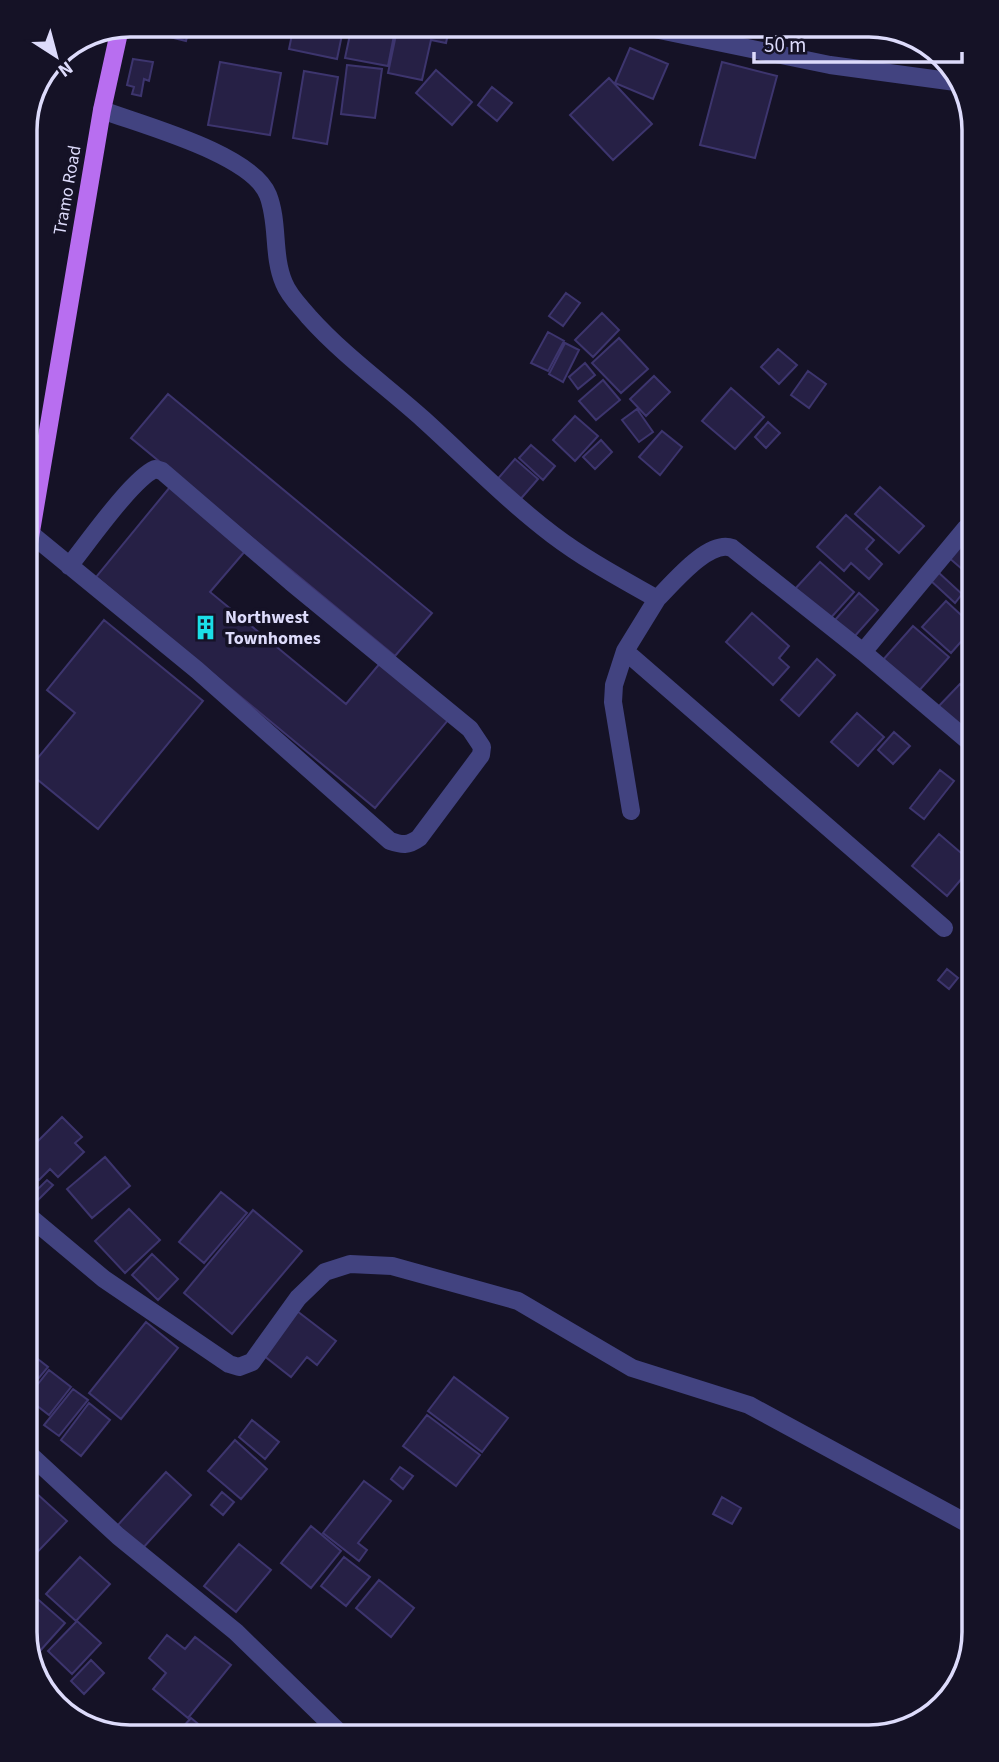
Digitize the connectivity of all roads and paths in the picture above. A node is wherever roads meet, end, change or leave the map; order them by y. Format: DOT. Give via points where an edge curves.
graph roads {
  1 [pos="694,37"];
  2 [pos="118,38"];
  3 [pos="949,81"];
  4 [pos="102,110"];
  5 [pos="37,498"];
  6 [pos="962,533"];
  7 [pos="37,539"];
  8 [pos="69,566"];
  9 [pos="657,598"];
  10 [pos="625,651"];
  11 [pos="863,652"];
  12 [pos="962,735"];
  13 [pos="631,811"];
  14 [pos="944,928"];
  15 [pos="37,1224"];
  16 [pos="37,1462"];
  17 [pos="962,1520"];
  18 [pos="332,1725"];
  1 -- 3 [label="street" via="830,65"];
  2 -- 4 [label="main road, Tramo Road"];
  4 -- 5 [label="main road, Tramo Road"];
  4 -- 9 [label="street" via="211,150 257,178 268,194 284,283 321,329 555,536"];
  6 -- 11 [label="street"];
  7 -- 8 [label="street"];
  8 -- 8 [label="street" via="133,485 147,472 162,471 470,729 482,747 481,755 419,838 411,844 390,841 197,670"];
  9 -- 10 [label="street"];
  9 -- 11 [label="street" via="690,566 726,546 745,556"];
  10 -- 13 [label="street" via="613,702"];
  10 -- 14 [label="street"];
  11 -- 12 [label="street"];
  15 -- 17 [label="street" via="104,1279 229,1364 239,1367 252,1362 298,1298 324,1272 349,1264 392,1266 518,1301 632,1368 749,1405"];
  16 -- 18 [label="street" via="118,1536 236,1632"];
}
